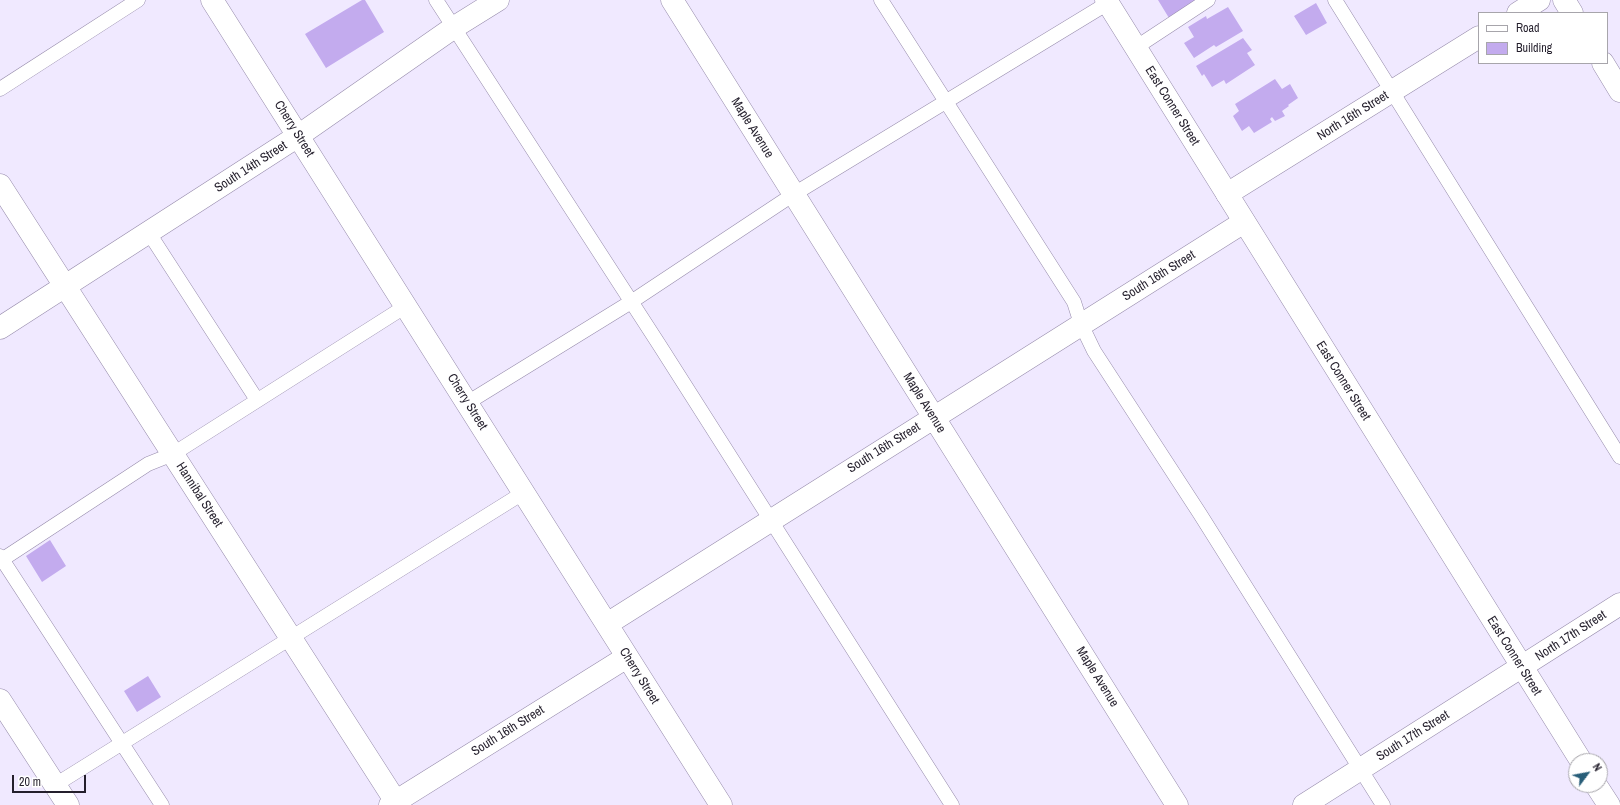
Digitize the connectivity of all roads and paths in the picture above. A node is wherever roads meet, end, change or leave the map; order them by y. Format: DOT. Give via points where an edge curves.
graph roads {
  1 [pos="138,0"];
  2 [pos="212,0"];
  3 [pos="436,0"];
  4 [pos="498,0"];
  5 [pos="672,0"];
  6 [pos="881,0"];
  7 [pos="1208,0"];
  8 [pos="1335,0"];
  9 [pos="1539,0"];
  10 [pos="1564,0"];
  11 [pos="1107,2"];
  12 [pos="1520,12"];
  13 [pos="1571,12"];
  14 [pos="453,28"];
  15 [pos="1478,38"];
  16 [pos="1135,48"];
  17 [pos="1604,64"];
  18 [pos="0,89"];
  19 [pos="1620,91"];
  20 [pos="1392,92"];
  21 [pos="945,102"];
  22 [pos="298,136"];
  23 [pos="0,185"];
  24 [pos="794,194"];
  25 [pos="1227,194"];
  26 [pos="1244,222"];
  27 [pos="149,233"];
  28 [pos="66,287"];
  29 [pos="631,302"];
  30 [pos="406,306"];
  31 [pos="1081,324"];
  32 [pos="0,328"];
  33 [pos="257,400"];
  34 [pos="467,403"];
  35 [pos="934,417"];
  36 [pos="173,454"];
  37 [pos="1620,457"];
  38 [pos="524,493"];
  39 [pos="771,520"];
  40 [pos="1,559"];
  41 [pos="1620,604"];
  42 [pos="607,624"];
  43 [pos="291,638"];
  44 [pos="627,657"];
  45 [pos="1522,667"];
  46 [pos="0,700"];
  47 [pos="121,744"];
  48 [pos="1576,753"];
  49 [pos="1361,769"];
  50 [pos="55,785"];
  51 [pos="1601,793"];
  52 [pos="395,804"];
  53 [pos="68,805"];
  54 [pos="162,805"];
  55 [pos="721,805"];
  56 [pos="952,805"];
  57 [pos="1177,805"];
  58 [pos="1304,805"];
  59 [pos="1383,805"];
  60 [pos="1609,805"];
  1 -- 18 [label="lane"];
  2 -- 22 [label="street, Cherry Street"];
  3 -- 14 [label="lane"];
  4 -- 14 [label="street, South 14th Street"];
  5 -- 24 [label="street, Maple Avenue"];
  6 -- 21 [label="lane"];
  7 -- 16 [label="lane"];
  8 -- 20 [label="lane"];
  9 -- 12 [label="street"];
  10 -- 13 [label="street"];
  11 -- 16 [label="street, East Conner Street"];
  11 -- 21 [label="lane"];
  14 -- 22 [label="street, South 14th Street"];
  14 -- 29 [label="lane"];
  15 -- 20 [label="street, North 16th Street"];
  16 -- 25 [label="street, East Conner Street"];
  17 -- 19 [label="street"];
  20 -- 25 [label="street, North 16th Street"];
  20 -- 37 [label="lane"];
  21 -- 24 [label="lane"];
  21 -- 31 [label="lane" via="1074,302"];
  22 -- 27 [label="street, South 14th Street"];
  22 -- 30 [label="street, Cherry Street"];
  23 -- 28 [label="street, Hannibal Street"];
  24 -- 29 [label="lane"];
  24 -- 35 [label="street, Maple Avenue"];
  25 -- 26 [label="street, East Conner Street"];
  26 -- 31 [label="street, South 16th Street"];
  26 -- 45 [label="street, East Conner Street"];
  27 -- 28 [label="street, South 14th Street"];
  27 -- 33 [label="lane"];
  28 -- 32 [label="street, South 14th Street"];
  28 -- 36 [label="street, Hannibal Street"];
  29 -- 34 [label="lane"];
  29 -- 39 [label="lane"];
  30 -- 33 [label="lane"];
  30 -- 34 [label="street, Cherry Street"];
  31 -- 35 [label="street, South 16th Street"];
  31 -- 49 [label="lane" via="1094,351"];
  33 -- 36 [label="lane"];
  34 -- 38 [label="street, Cherry Street"];
  35 -- 39 [label="street, South 16th Street"];
  35 -- 57 [label="street, Maple Avenue"];
  36 -- 40 [label="lane" via="148,464"];
  36 -- 43 [label="street, Hannibal Street"];
  38 -- 42 [label="street, Cherry Street"];
  38 -- 43 [label="lane"];
  39 -- 42 [label="street, South 16th Street"];
  39 -- 56 [label="lane"];
  40 -- 47 [label="lane"];
  41 -- 45 [label="street, North 17th Street"];
  42 -- 44 [label="street, Cherry Street"];
  43 -- 47 [label="lane"];
  43 -- 52 [label="street, Hannibal Street"];
  44 -- 52 [label="street, South 16th Street"];
  44 -- 55 [label="street, Cherry Street"];
  45 -- 48 [label="street, East Conner Street"];
  45 -- 49 [label="street, South 17th Street"];
  46 -- 50 [label="street"];
  47 -- 50 [label="lane"];
  47 -- 54 [label="lane"];
  49 -- 58 [label="street, South 17th Street"];
  49 -- 59 [label="lane"];
  50 -- 53 [label="street"];
  51 -- 60 [label="street"];
}
